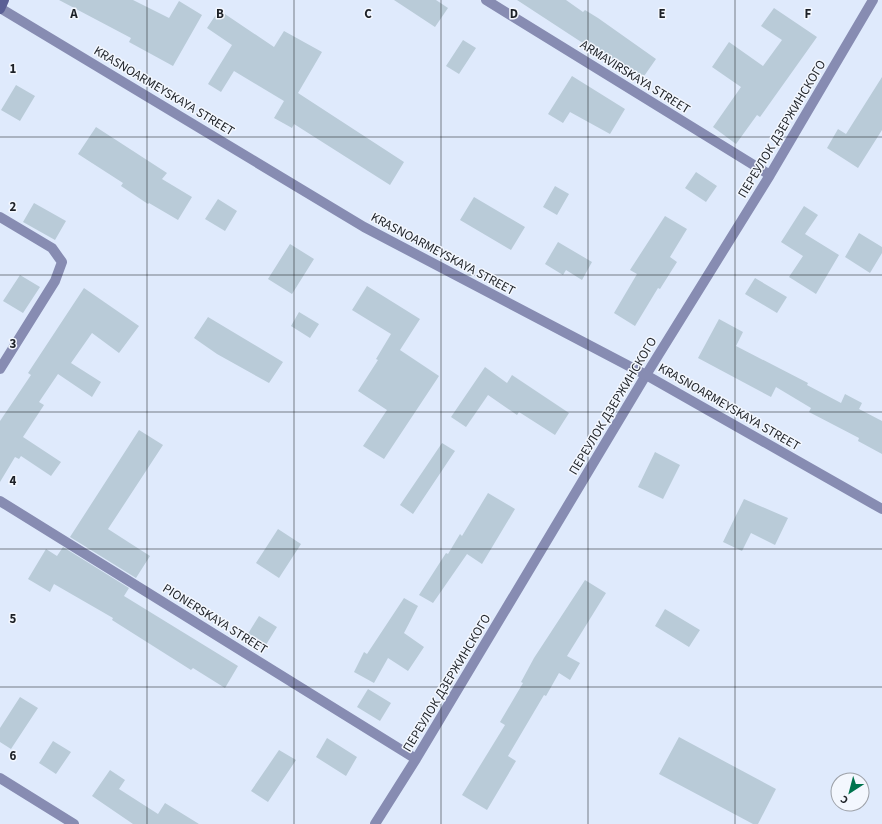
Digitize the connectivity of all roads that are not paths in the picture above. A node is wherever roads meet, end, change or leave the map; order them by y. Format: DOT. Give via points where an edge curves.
graph roads {
  1 [pos="4,0"];
  2 [pos="486,0"];
  3 [pos="873,0"];
  4 [pos="0,9"];
  5 [pos="770,175"];
  6 [pos="0,217"];
  7 [pos="0,369"];
  8 [pos="646,375"];
  9 [pos="0,500"];
  10 [pos="882,509"];
  11 [pos="416,759"];
  12 [pos="0,778"];
  13 [pos="74,824"];
  14 [pos="375,824"];
  1 -- 4 [label="main road"];
  2 -- 5 [label="street, ARMAVIRSKAYA STREET"];
  3 -- 5 [label="street, ПЕРЕУЛОК ДЗЕРЖИНСКОГО"];
  4 -- 8 [label="street, KRASNOARMEYSKAYA STREET" via="364,227"];
  5 -- 8 [label="street, ПЕРЕУЛОК ДЗЕРЖИНСКОГО"];
  6 -- 7 [label="street" via="52,248 62,262 55,281"];
  8 -- 10 [label="street, KRASNOARMEYSKAYA STREET"];
  8 -- 11 [label="street, ПЕРЕУЛОК ДЗЕРЖИНСКОГО"];
  9 -- 11 [label="street, PIONERSKAYA STREET"];
  11 -- 14 [label="street, ПЕРЕУЛОК ДЗЕРЖИНСКОГО"];
  12 -- 13 [label="street"];
}
